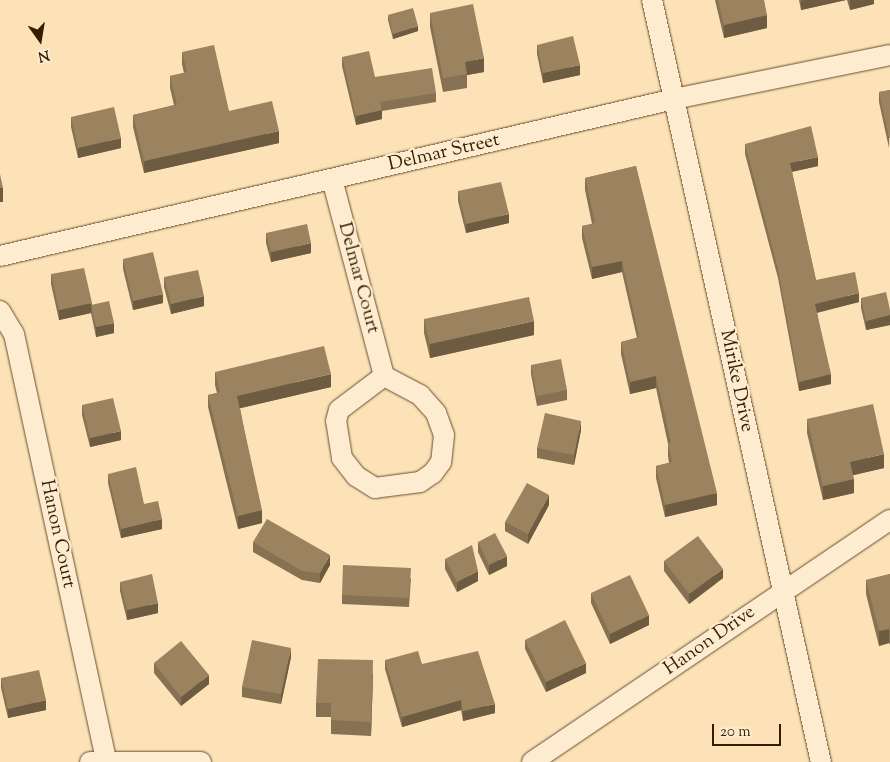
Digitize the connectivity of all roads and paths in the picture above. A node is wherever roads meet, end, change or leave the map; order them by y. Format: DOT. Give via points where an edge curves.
graph roads {
  1 [pos="652,0"];
  2 [pos="890,55"];
  3 [pos="674,99"];
  4 [pos="332,180"];
  5 [pos="0,256"];
  6 [pos="0,311"];
  7 [pos="384,376"];
  8 [pos="890,520"];
  9 [pos="782,590"];
  10 [pos="98,761"];
  11 [pos="202,762"];
  12 [pos="532,762"];
  13 [pos="821,762"];
  1 -- 3 [label="street, Mirike Drive"];
  2 -- 3 [label="street, Delmar Street"];
  3 -- 4 [label="street, Delmar Street"];
  3 -- 9 [label="street, Mirike Drive"];
  4 -- 5 [label="street, Delmar Street"];
  4 -- 7 [label="street, Delmar Court"];
  6 -- 10 [label="street, Hanon Court" via="14,334"];
  7 -- 7 [label="street" via="420,395 436,413 444,434 441,462 433,473 420,482 375,488 356,476 342,458 336,421 339,410"];
  8 -- 9 [label="street, Hanon Drive"];
  9 -- 12 [label="street, Hanon Drive"];
  9 -- 13 [label="street, Mirike Drive"];
  10 -- 11 [label="street"];
}
